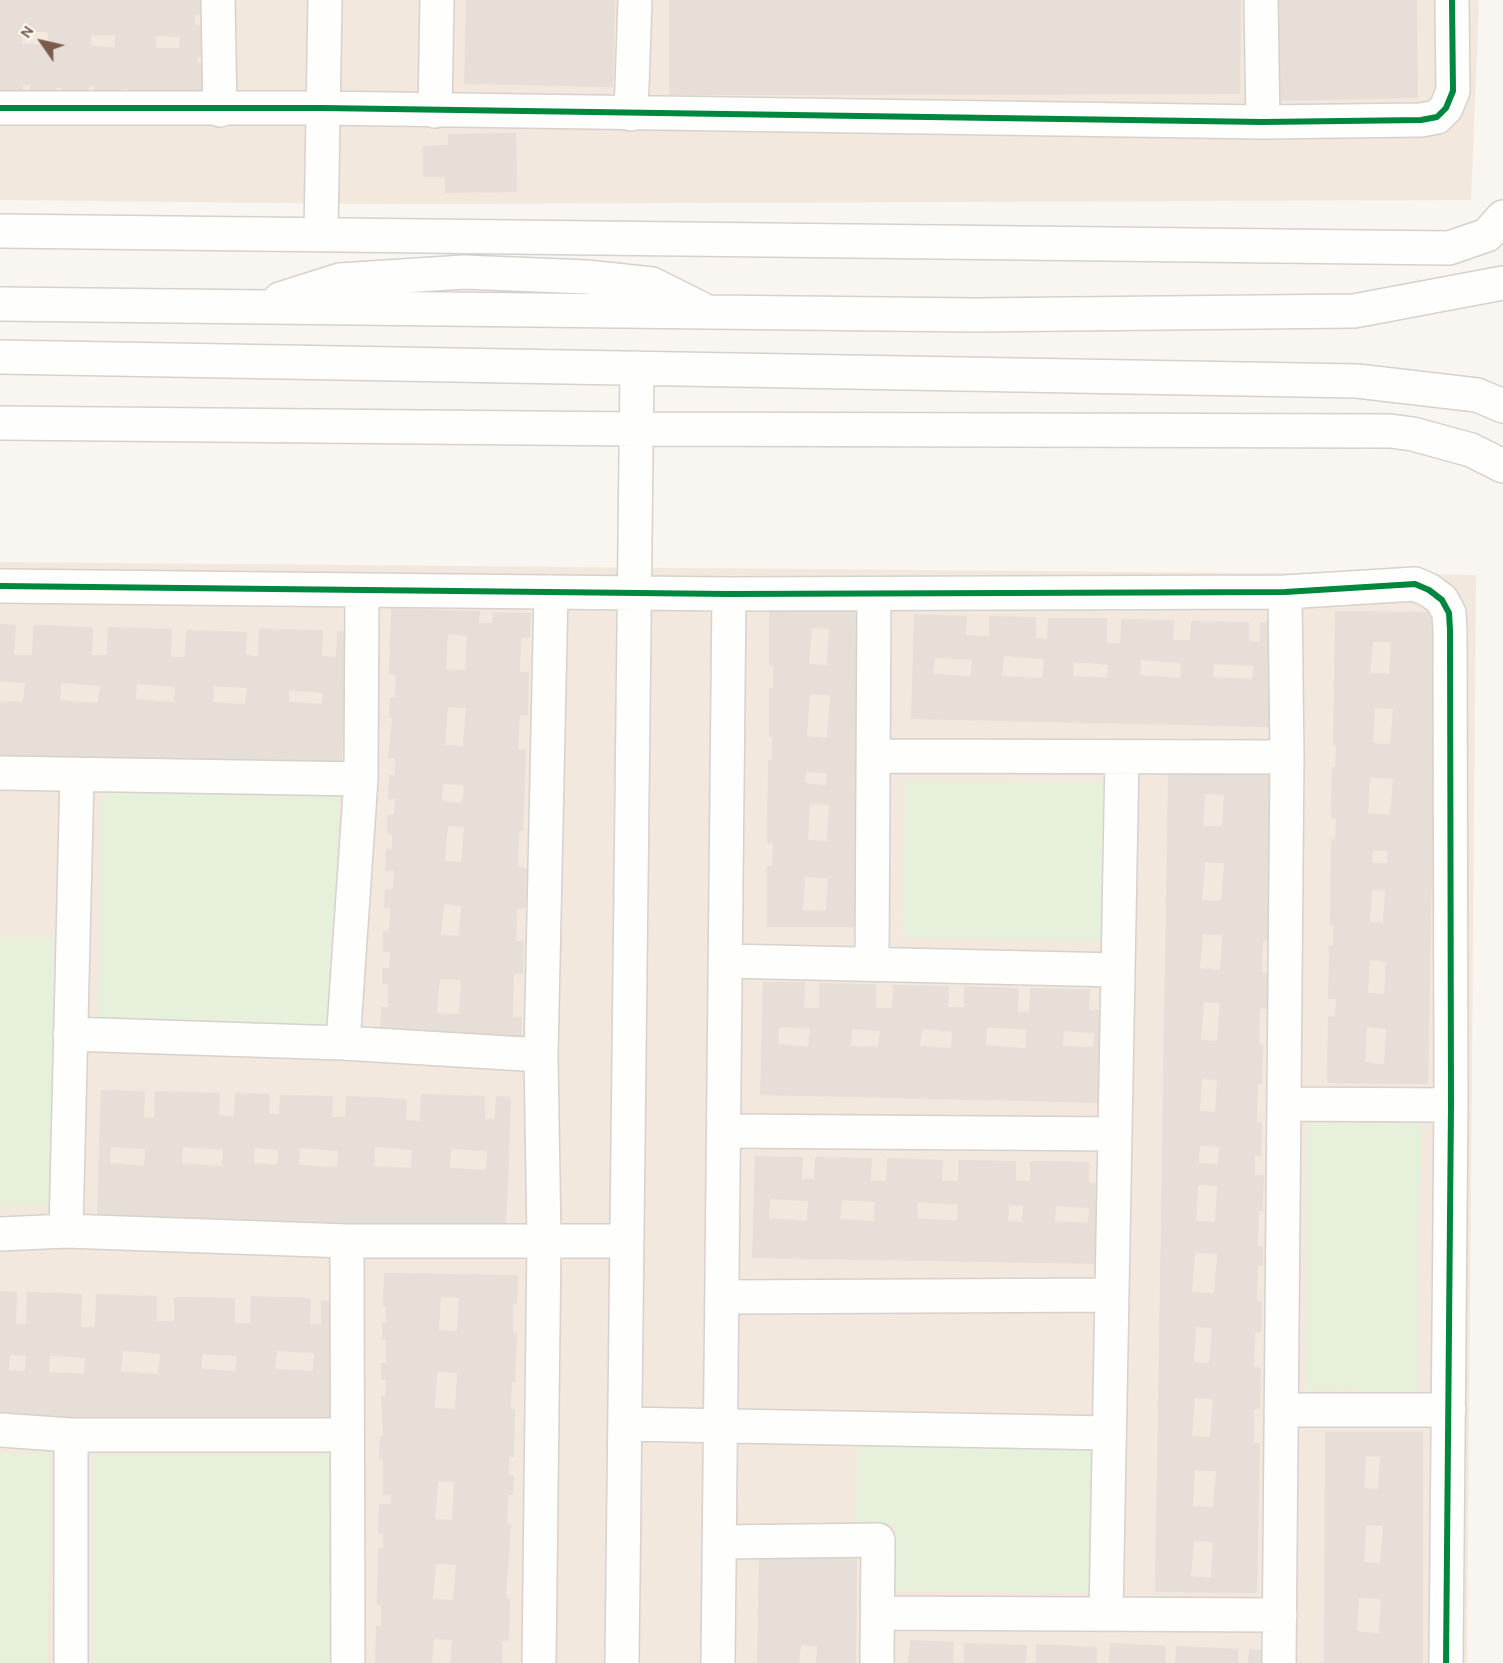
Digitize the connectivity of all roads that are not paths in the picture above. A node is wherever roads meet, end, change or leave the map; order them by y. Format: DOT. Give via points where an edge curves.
graph roads {
  1 [pos="218,0"];
  2 [pos="325,0"];
  3 [pos="437,0"];
  4 [pos="635,0"];
  5 [pos="1261,0"];
  6 [pos="1452,0"];
  7 [pos="0,108"];
  8 [pos="323,108"];
  9 [pos="220,110"];
  10 [pos="435,111"];
  11 [pos="631,114"];
  12 [pos="1263,122"];
  13 [pos="1503,218"];
  14 [pos="0,231"];
  15 [pos="321,233"];
  16 [pos="1503,283"];
  17 [pos="0,304"];
  18 [pos="0,357"];
  19 [pos="637,368"];
  20 [pos="1503,406"];
  21 [pos="0,423"];
  22 [pos="636,429"];
  23 [pos="1503,466"];
  24 [pos="0,586"];
  25 [pos="362,590"];
  26 [pos="551,592"];
  27 [pos="1285,592"];
  28 [pos="634,593"];
  29 [pos="729,594"];
  30 [pos="874,594"];
  31 [pos="873,756"];
  32 [pos="1122,757"];
  33 [pos="1287,757"];
  34 [pos="0,773"];
  35 [pos="77,774"];
  36 [pos="361,778"];
  37 [pos="726,961"];
  38 [pos="872,964"];
  39 [pos="1118,970"];
  40 [pos="70,1034"];
  41 [pos="343,1043"];
  42 [pos="541,1055"];
  43 [pos="1284,1104"];
  44 [pos="1452,1105"];
  45 [pos="725,1131"];
  46 [pos="1115,1134"];
  47 [pos="66,1231"];
  48 [pos="0,1234"];
  49 [pos="347,1241"];
  50 [pos="544,1241"];
  51 [pos="627,1241"];
  52 [pos="1112,1295"];
  53 [pos="723,1297"];
  54 [pos="1282,1410"];
  55 [pos="1449,1410"];
  56 [pos="625,1424"];
  57 [pos="722,1426"];
  58 [pos="0,1430"];
  59 [pos="1109,1433"];
  60 [pos="71,1435"];
  61 [pos="348,1435"];
  62 [pos="721,1542"];
  63 [pos="878,1613"];
  64 [pos="1106,1614"];
  65 [pos="1280,1615"];
  66 [pos="71,1663"];
  67 [pos="348,1663"];
  68 [pos="539,1663"];
  69 [pos="622,1663"];
  70 [pos="718,1663"];
  71 [pos="878,1663"];
  72 [pos="1279,1663"];
  73 [pos="1446,1663"];
  1 -- 9 [label="street"];
  2 -- 8 [label="street"];
  3 -- 10 [label="street"];
  4 -- 11 [label="street"];
  5 -- 12 [label="street"];
  6 -- 12 [label="street" via="1453,92 1437,117"];
  7 -- 9 [label="street"];
  8 -- 9 [label="street"];
  8 -- 10 [label="street"];
  8 -- 15 [label="street"];
  10 -- 11 [label="street"];
  11 -- 12 [label="street"];
  13 -- 15 [label="street" via="1487,235 1449,248"];
  14 -- 15 [label="street"];
  16 -- 17 [label="street" via="1354,311 975,315"];
  18 -- 19 [label="street"];
  19 -- 20 [label="street" via="1358,381 1477,396"];
  19 -- 22 [label="street"];
  21 -- 22 [label="street"];
  22 -- 23 [label="street" via="1390,431 1471,450"];
  22 -- 28 [label="street"];
  24 -- 25 [label="street"];
  25 -- 26 [label="street"];
  25 -- 36 [label="street"];
  26 -- 28 [label="street"];
  26 -- 42 [label="street"];
  27 -- 30 [label="street"];
  27 -- 33 [label="street"];
  27 -- 44 [label="street" via="1415,584 1442,600 1449,613"];
  28 -- 29 [label="street"];
  28 -- 51 [label="street"];
  29 -- 30 [label="street"];
  29 -- 37 [label="street"];
  30 -- 31 [label="street"];
  31 -- 32 [label="street"];
  31 -- 38 [label="street"];
  32 -- 33 [label="street"];
  32 -- 39 [label="street"];
  33 -- 43 [label="street"];
  34 -- 35 [label="street"];
  35 -- 36 [label="street"];
  35 -- 40 [label="street"];
  36 -- 41 [label="street"];
  37 -- 38 [label="street"];
  37 -- 45 [label="street"];
  38 -- 39 [label="street"];
  39 -- 46 [label="street"];
  40 -- 41 [label="street"];
  40 -- 47 [label="street"];
  41 -- 42 [label="street"];
  42 -- 50 [label="street"];
  43 -- 44 [label="street"];
  43 -- 54 [label="street"];
  44 -- 55 [label="street"];
  45 -- 46 [label="street"];
  45 -- 53 [label="street"];
  46 -- 52 [label="street"];
  47 -- 48 [label="street"];
  47 -- 49 [label="street"];
  49 -- 50 [label="street"];
  49 -- 61 [label="street"];
  50 -- 51 [label="street"];
  50 -- 68 [label="street"];
  51 -- 56 [label="street"];
  52 -- 53 [label="street"];
  52 -- 59 [label="street"];
  53 -- 57 [label="street"];
  54 -- 55 [label="street"];
  54 -- 65 [label="street"];
  55 -- 73 [label="street"];
  56 -- 57 [label="street"];
  56 -- 69 [label="street"];
  57 -- 59 [label="street"];
  57 -- 62 [label="street"];
  58 -- 60 [label="street"];
  59 -- 64 [label="street"];
  60 -- 61 [label="street"];
  60 -- 66 [label="street"];
  61 -- 67 [label="street"];
  62 -- 63 [label="street" via="878,1540"];
  62 -- 70 [label="street"];
  63 -- 64 [label="street"];
  63 -- 71 [label="street"];
  64 -- 65 [label="street"];
  65 -- 72 [label="street"];
}
